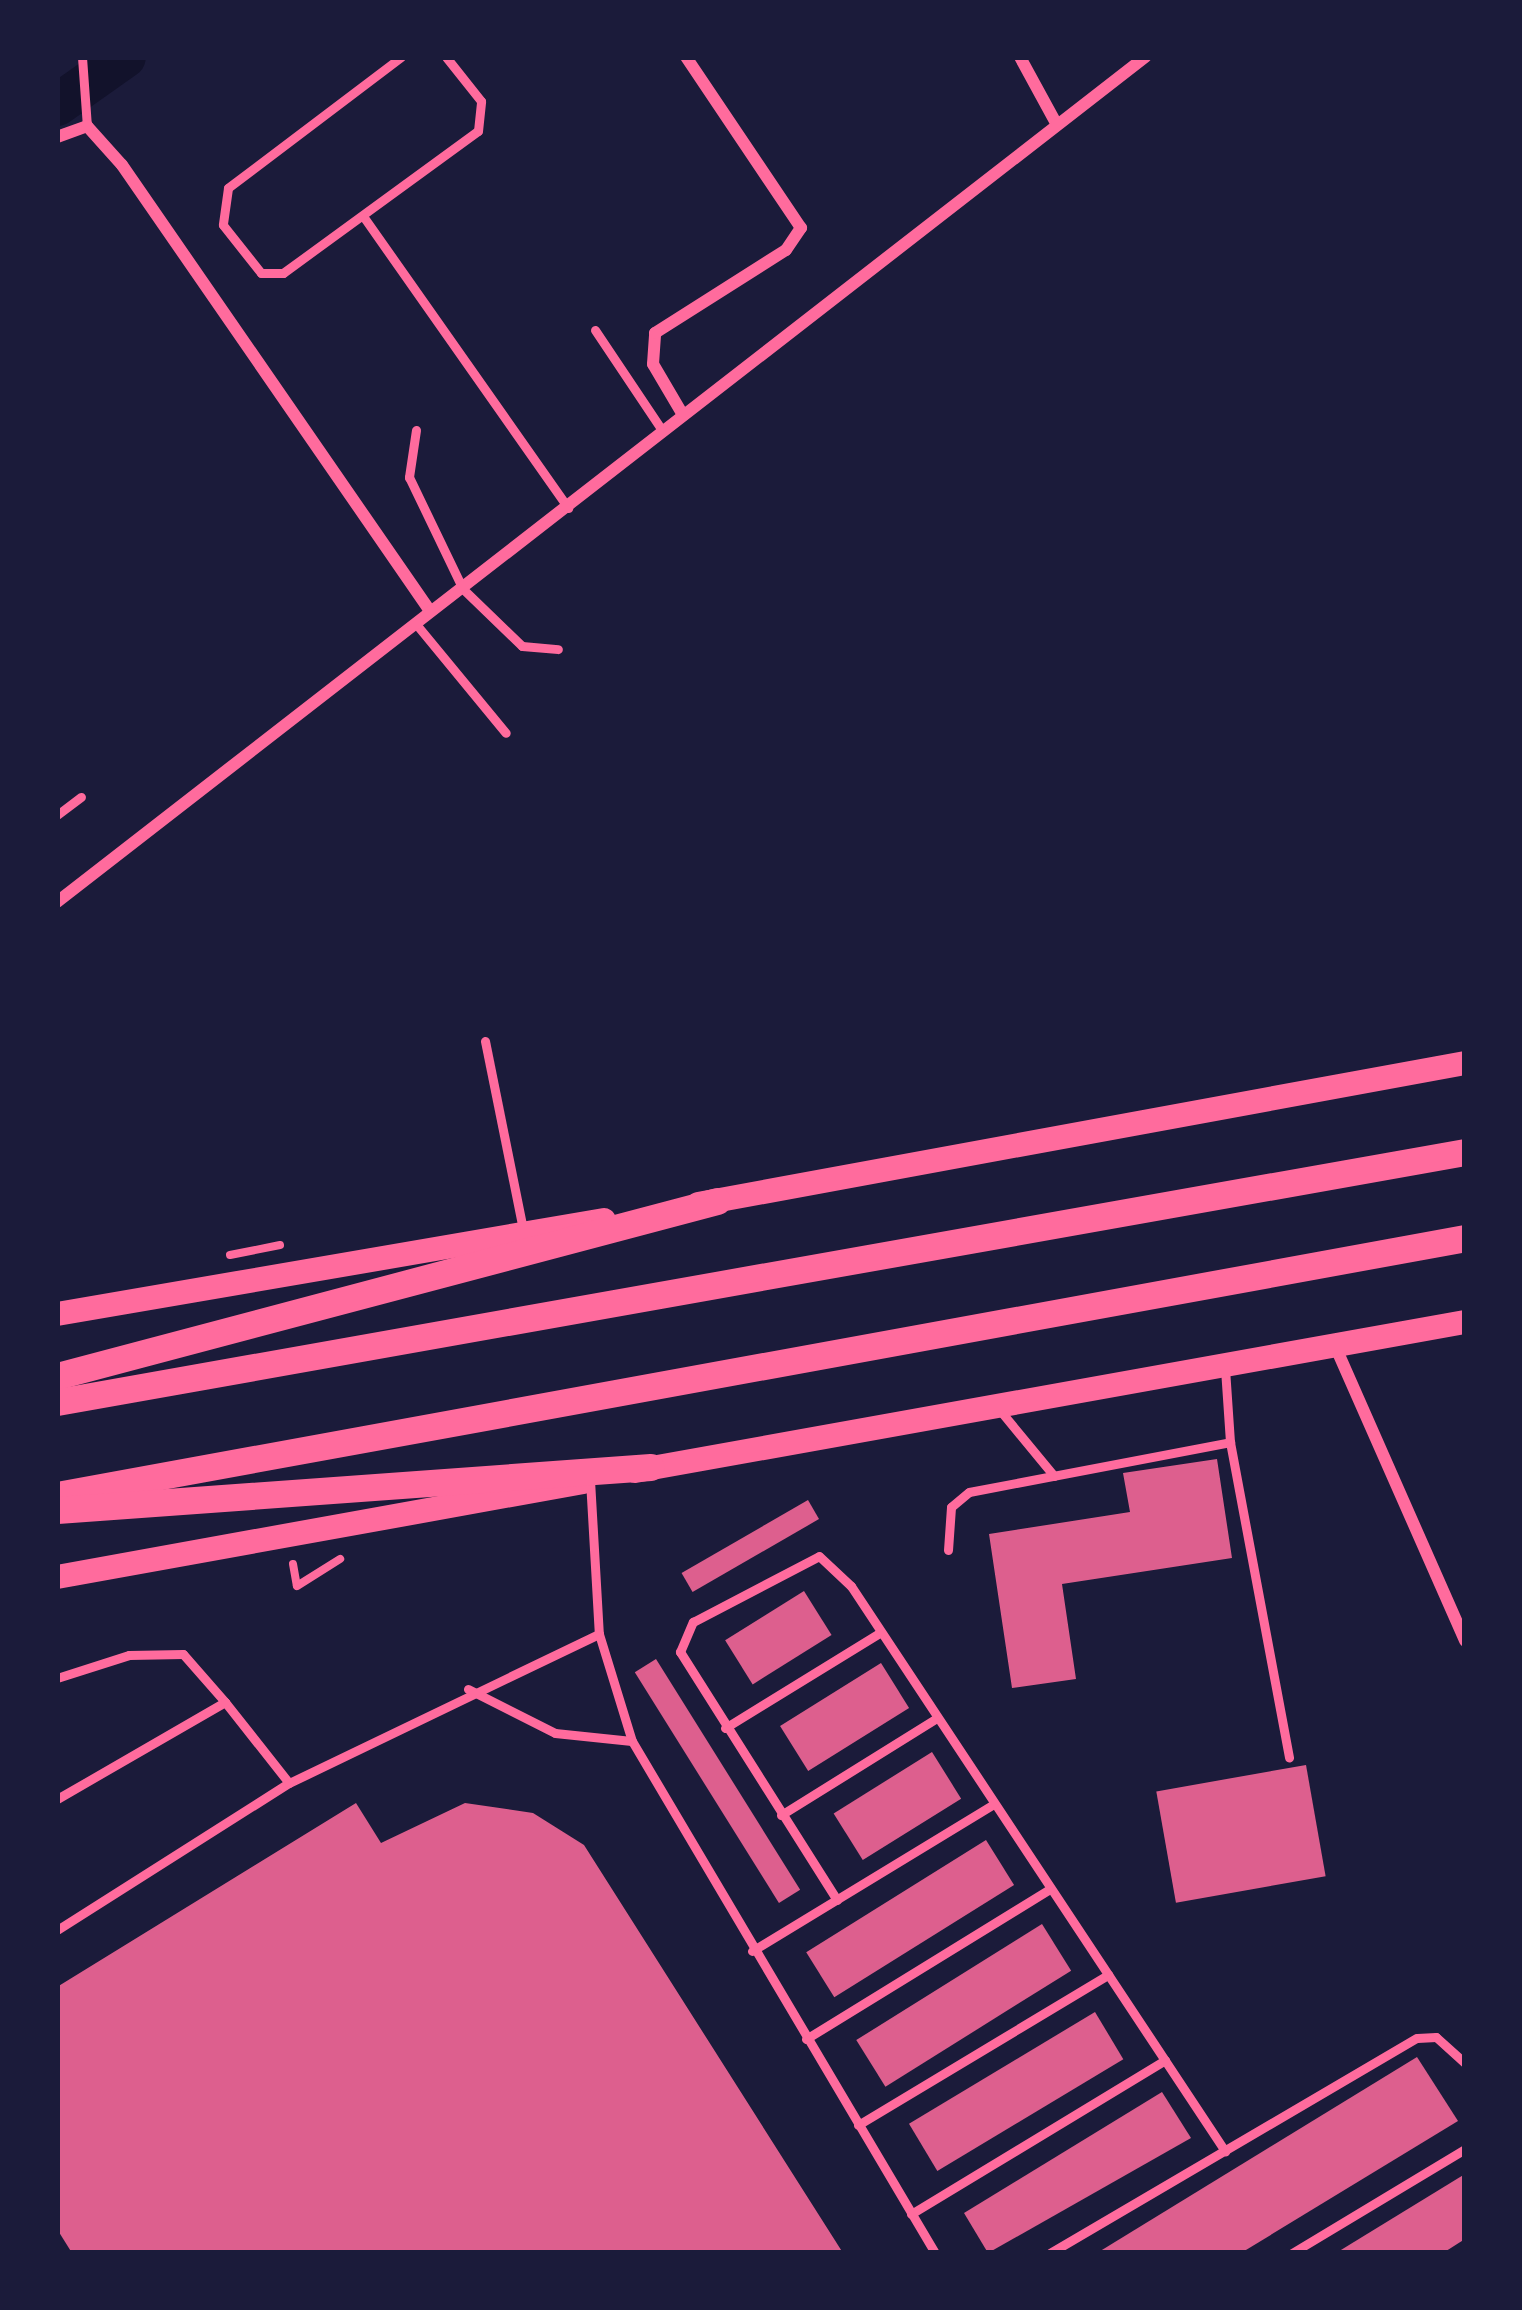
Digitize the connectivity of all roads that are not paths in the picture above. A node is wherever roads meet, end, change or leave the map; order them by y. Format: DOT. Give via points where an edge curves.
graph roads {
  1 [pos="401,57"];
  2 [pos="446,57"];
  3 [pos="686,57"];
  4 [pos="1020,57"];
  5 [pos="1145,57"];
  6 [pos="82,59"];
  7 [pos="1057,125"];
  8 [pos="87,126"];
  9 [pos="57,137"];
  10 [pos="363,216"];
  11 [pos="595,330"];
  12 [pos="683,415"];
  13 [pos="416,430"];
  14 [pos="662,430"];
  15 [pos="568,508"];
  16 [pos="463,589"];
  17 [pos="430,611"];
  18 [pos="416,624"];
  19 [pos="558,649"];
  20 [pos="506,734"];
  21 [pos="81,797"];
  22 [pos="57,815"];
  23 [pos="57,902"];
  24 [pos="485,1041"];
  25 [pos="1465,1063"];
  26 [pos="1465,1152"];
  27 [pos="717,1201"];
  28 [pos="524,1234"];
  29 [pos="1465,1238"];
  30 [pos="57,1315"];
  31 [pos="1465,1322"];
  32 [pos="1336,1348"];
  33 [pos="1225,1368"];
  34 [pos="57,1376"];
  35 [pos="57,1402"];
  36 [pos="998,1408"];
  37 [pos="1230,1442"];
  38 [pos="650,1467"];
  39 [pos="1054,1476"];
  40 [pos="590,1480"];
  41 [pos="57,1495"];
  42 [pos="57,1510"];
  43 [pos="948,1550"];
  44 [pos="57,1576"];
  45 [pos="881,1632"];
  46 [pos="599,1634"];
  47 [pos="1465,1641"];
  48 [pos="57,1678"];
  49 [pos="469,1689"];
  50 [pos="225,1702"];
  51 [pos="937,1718"];
  52 [pos="725,1728"];
  53 [pos="632,1741"];
  54 [pos="1289,1758"];
  55 [pos="289,1784"];
  56 [pos="57,1799"];
  57 [pos="994,1804"];
  58 [pos="781,1815"];
  59 [pos="1050,1889"];
  60 [pos="837,1900"];
  61 [pos="57,1930"];
  62 [pos="752,1951"];
  63 [pos="1108,1976"];
  64 [pos="806,2039"];
  65 [pos="1165,2060"];
  66 [pos="1465,2063"];
  67 [pos="858,2125"];
  68 [pos="1465,2149"];
  69 [pos="1225,2151"];
  70 [pos="911,2214"];
  71 [pos="934,2253"];
  72 [pos="1050,2253"];
  73 [pos="1292,2253"];
  1 -- 10 [label="lane" via="228,188 220,215 272,276"];
  2 -- 10 [label="lane" via="481,101 478,130"];
  3 -- 12 [label="street" via="801,228 786,250 655,333 653,364"];
  4 -- 7 [label="street"];
  5 -- 7 [label="street"];
  6 -- 8 [label="lane"];
  7 -- 12 [label="street"];
  8 -- 9 [label="street"];
  8 -- 17 [label="street"];
  10 -- 15 [label="lane"];
  11 -- 14 [label="lane"];
  12 -- 14 [label="street"];
  13 -- 16 [label="lane" via="409,477"];
  14 -- 15 [label="street"];
  15 -- 16 [label="street"];
  16 -- 17 [label="street"];
  16 -- 19 [label="lane" via="522,646"];
  17 -- 18 [label="street"];
  18 -- 20 [label="lane"];
  18 -- 23 [label="street"];
  21 -- 22 [label="lane"];
  24 -- 28 [label="lane"];
  25 -- 27 [label="main road"];
  26 -- 35 [label="highway"];
  27 -- 28 [label="main road"];
  27 -- 34 [label="highway"];
  28 -- 30 [label="main road"];
  29 -- 41 [label="highway"];
  31 -- 32 [label="main road"];
  32 -- 33 [label="main road"];
  32 -- 47 [label="street"];
  33 -- 36 [label="main road"];
  33 -- 37 [label="lane"];
  36 -- 38 [label="main road"];
  36 -- 39 [label="lane"];
  37 -- 39 [label="lane"];
  37 -- 54 [label="lane"];
  38 -- 40 [label="main road"];
  38 -- 42 [label="highway"];
  39 -- 43 [label="lane" via="959,1497"];
  40 -- 44 [label="main road"];
  40 -- 46 [label="lane"];
  45 -- 51 [label="lane"];
  45 -- 52 [label="lane"];
  45 -- 52 [label="lane" via="819,1556 693,1622 680,1652"];
  46 -- 49 [label="lane"];
  46 -- 53 [label="lane"];
  48 -- 50 [label="lane" via="129,1655 183,1654"];
  49 -- 53 [label="lane" via="555,1733"];
  49 -- 55 [label="lane"];
  50 -- 55 [label="lane"];
  50 -- 56 [label="lane"];
  51 -- 57 [label="lane"];
  51 -- 58 [label="lane"];
  52 -- 58 [label="lane"];
  53 -- 62 [label="lane"];
  55 -- 61 [label="lane"];
  57 -- 59 [label="lane"];
  57 -- 60 [label="lane"];
  58 -- 60 [label="lane"];
  59 -- 63 [label="lane"];
  59 -- 64 [label="lane"];
  60 -- 62 [label="lane"];
  62 -- 64 [label="lane"];
  63 -- 65 [label="lane"];
  63 -- 67 [label="lane"];
  64 -- 67 [label="lane"];
  65 -- 69 [label="lane"];
  65 -- 70 [label="lane"];
  66 -- 69 [label="lane" via="1436,2037 1418,2038"];
  67 -- 70 [label="lane"];
  68 -- 73 [label="lane"];
  69 -- 72 [label="lane"];
  70 -- 71 [label="lane"];
}
